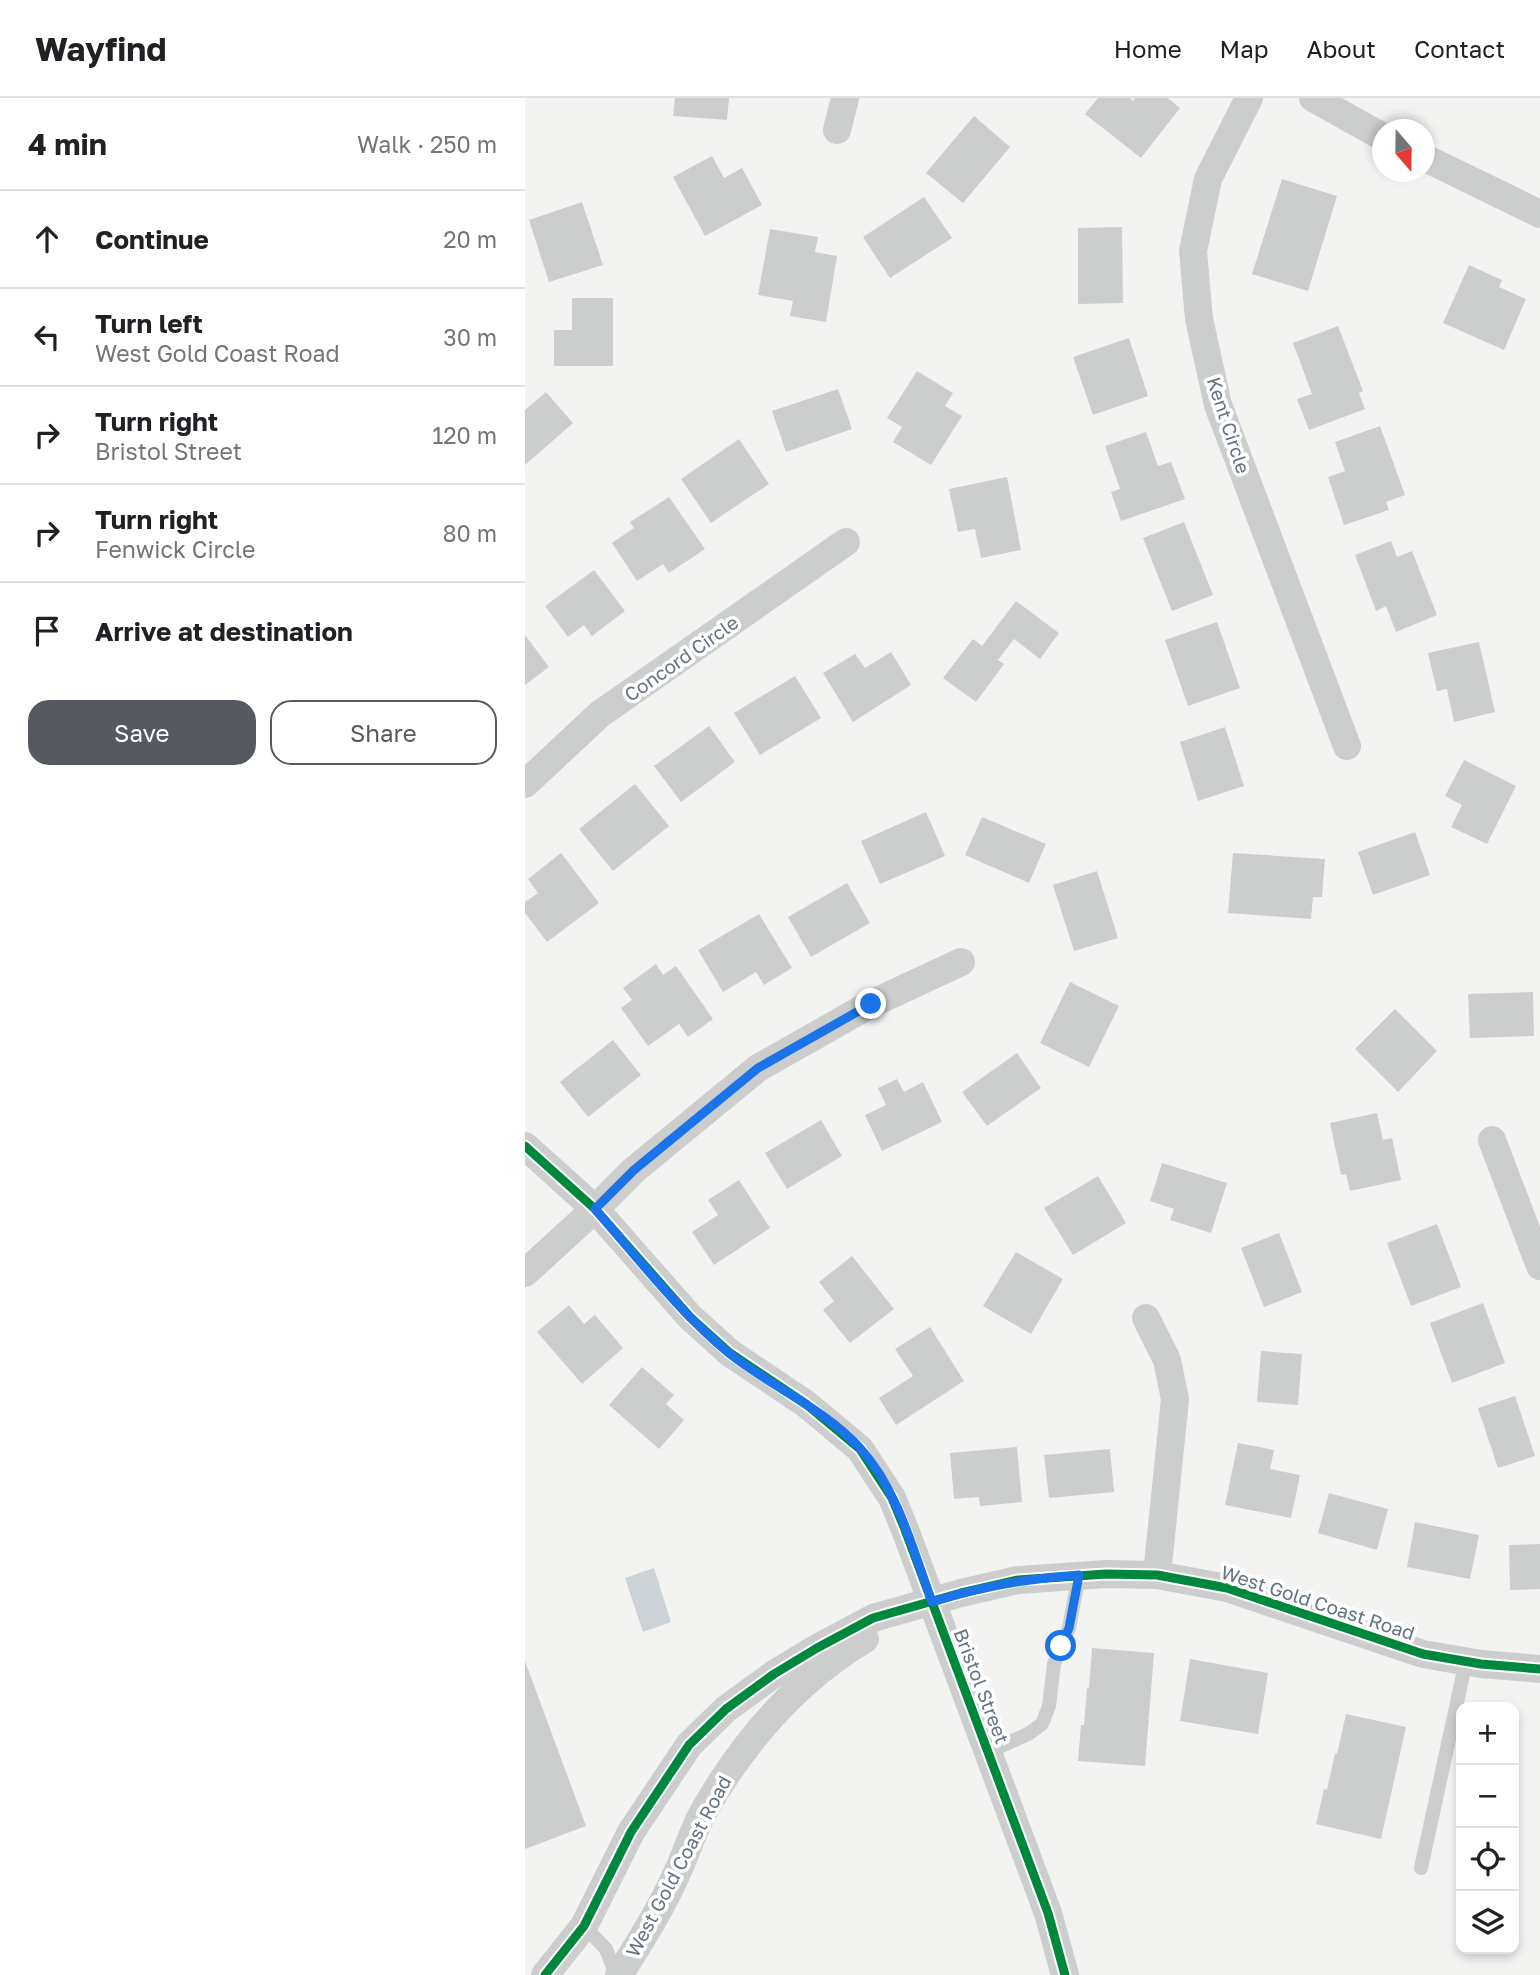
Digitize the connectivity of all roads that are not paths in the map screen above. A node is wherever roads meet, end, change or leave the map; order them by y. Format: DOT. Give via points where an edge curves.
graph roads {
  1 [pos="845,98"];
  2 [pos="1249,98"];
  3 [pos="1313,98"];
  4 [pos="837,130"];
  5 [pos="1372,131"];
  6 [pos="1435,163"];
  7 [pos="1540,214"];
  8 [pos="846,542"];
  9 [pos="1347,746"];
  10 [pos="525,784"];
  11 [pos="961,962"];
  12 [pos="1492,1140"];
  13 [pos="525,1146"];
  14 [pos="595,1209"];
  15 [pos="1540,1266"];
  16 [pos="525,1273"];
  17 [pos="1146,1318"];
  18 [pos="1079,1575"];
  19 [pos="1157,1576"];
  20 [pos="932,1602"];
  21 [pos="1466,1661"];
  22 [pos="1540,1669"];
  23 [pos="988,1752"];
  24 [pos="1421,1868"];
  25 [pos="584,1926"];
  26 [pos="545,1975"];
  27 [pos="617,1975"];
  28 [pos="1065,1975"];
  1 -- 4 [label="street"];
  2 -- 9 [label="street, Kent Circle" via="1208,179 1193,251 1199,318 1218,405"];
  3 -- 5 [label="street"];
  6 -- 7 [label="street"];
  8 -- 10 [label="street, Concord Circle" via="600,715"];
  11 -- 14 [label="street" via="871,1004 758,1068 634,1170"];
  12 -- 15 [label="street"];
  13 -- 14 [label="street, Bristol Street"];
  14 -- 16 [label="street"];
  14 -- 20 [label="street, Bristol Street" via="690,1317 730,1353 806,1404 860,1448 892,1498"];
  17 -- 19 [label="street" via="1167,1360 1175,1399"];
  18 -- 19 [label="street, West Gold Coast Road"];
  18 -- 20 [label="street, West Gold Coast Road" via="1018,1580"];
  18 -- 23 [label="lane" via="1042,1724"];
  19 -- 21 [label="street, West Gold Coast Road" via="1227,1588 1423,1654"];
  20 -- 23 [label="street, Bristol Street"];
  20 -- 25 [label="street, West Gold Coast Road" via="873,1618 814,1649 726,1709 689,1745 661,1784"];
  20 -- 27 [label="street, West Gold Coast Road" via="819,1672 767,1720 703,1811 649,1930"];
  21 -- 22 [label="street, West Gold Coast Road"];
  21 -- 24 [label="lane"];
  23 -- 28 [label="street, Bristol Street" via="1048,1913"];
  25 -- 26 [label="street, West Gold Coast Road"];
  25 -- 27 [label="lane" via="606,1949"];
}
